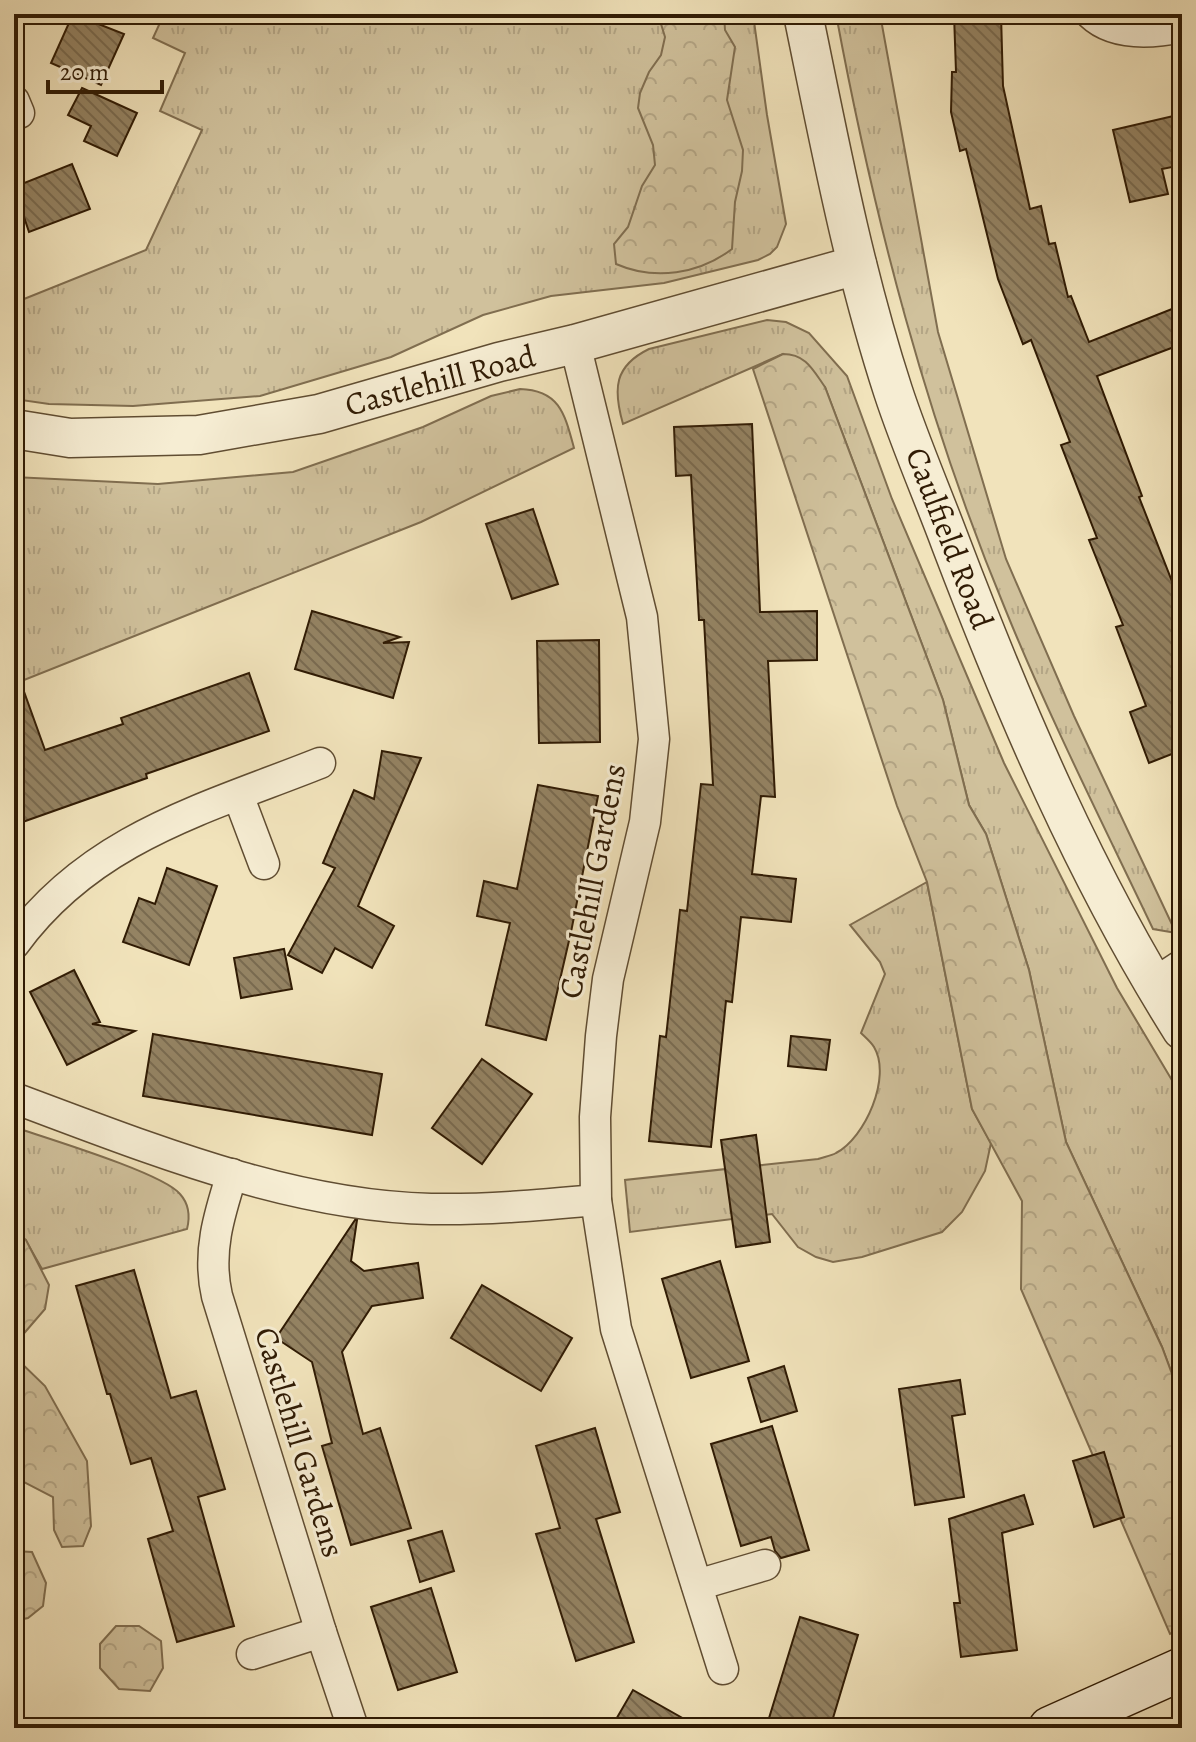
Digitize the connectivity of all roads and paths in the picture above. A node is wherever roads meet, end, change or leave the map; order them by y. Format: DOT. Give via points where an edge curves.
graph roads {
  1 [pos="803,14"];
  2 [pos="1091,14"];
  3 [pos="1182,27"];
  4 [pos="857,265"];
  5 [pos="575,344"];
  6 [pos="14,429"];
  7 [pos="320,763"];
  8 [pos="238,795"];
  9 [pos="264,864"];
  10 [pos="14,944"];
  11 [pos="1168,975"];
  12 [pos="1182,1030"];
  13 [pos="14,1098"];
  14 [pos="232,1174"];
  15 [pos="596,1200"];
  16 [pos="765,1565"];
  17 [pos="697,1585"];
  18 [pos="321,1632"];
  19 [pos="252,1654"];
  20 [pos="723,1669"];
  21 [pos="1182,1669"];
  22 [pos="353,1728"];
  23 [pos="1050,1728"];
  1 -- 4 [label="street, Caulfield Road"];
  2 -- 3 [label="street" via="1102,24 1153,33"];
  4 -- 5 [label="street, Castlehill Road"];
  4 -- 11 [label="street, Caulfield Road" via="893,392 1060,810"];
  5 -- 6 [label="street, Castlehill Road" via="319,414 199,435 70,438"];
  5 -- 15 [label="street, Castlehill Gardens" via="642,617 654,739 645,822 602,1021"];
  7 -- 8 [label="street"];
  8 -- 9 [label="street"];
  8 -- 10 [label="street" via="160,826 92,864 59,892"];
  11 -- 12 [label="street, Caulfield Road"];
  13 -- 14 [label="street"];
  14 -- 15 [label="street" via="289,1190 430,1209"];
  14 -- 18 [label="street, Castlehill Gardens" via="216,1227 211,1272"];
  15 -- 17 [label="street, Castlehill Gardens" via="616,1329"];
  16 -- 17 [label="street"];
  17 -- 20 [label="street, Castlehill Gardens"];
  18 -- 19 [label="street"];
  18 -- 22 [label="street, Castlehill Gardens"];
  21 -- 23 [label="main road"];
}
